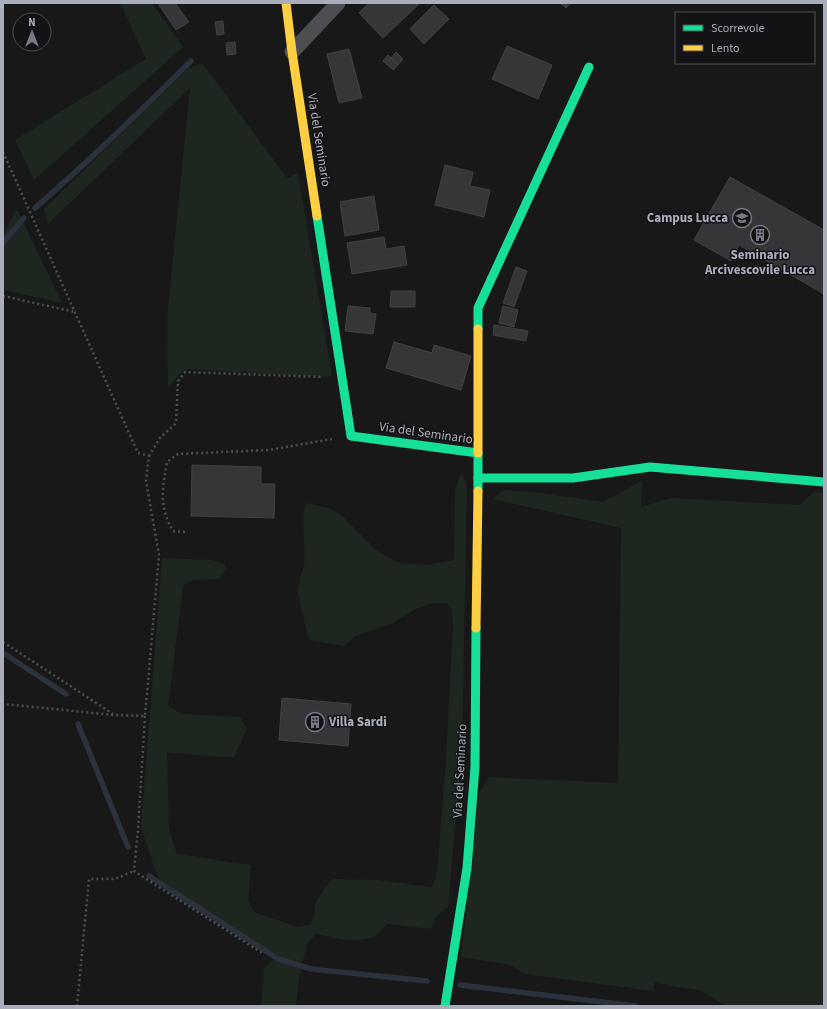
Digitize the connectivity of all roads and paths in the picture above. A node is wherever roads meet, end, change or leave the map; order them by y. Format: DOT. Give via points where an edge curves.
graph roads {
  1 [pos="286,3"];
  2 [pos="338,3"];
  3 [pos="292,52"];
  4 [pos="589,67"];
  5 [pos="3,152"];
  6 [pos="3,296"];
  7 [pos="75,312"];
  8 [pos="343,385"];
  9 [pos="351,436"];
  10 [pos="478,452"];
  11 [pos="149,456"];
  12 [pos="478,478"];
  13 [pos="824,482"];
  14 [pos="185,532"];
  15 [pos="3,642"];
  16 [pos="3,704"];
  17 [pos="114,715"];
  18 [pos="145,716"];
  19 [pos="134,871"];
  20 [pos="262,954"];
  21 [pos="77,1006"];
  22 [pos="445,1006"];
  1 -- 3 [label="street, Via del Seminario"];
  2 -- 3 [label="street"];
  3 -- 8 [label="street, Via del Seminario"];
  4 -- 10 [label="street" via="478,308"];
  5 -- 7 [label="path"];
  6 -- 7 [label="path"];
  7 -- 11 [label="path" via="138,453"];
  8 -- 9 [label="street, Via del Seminario"];
  8 -- 11 [label="path" via="322,377 184,372 178,381 176,423 160,438"];
  9 -- 10 [label="street, Via del Seminario"];
  9 -- 14 [label="path" via="269,450 178,454 167,462 162,503 173,531"];
  10 -- 12 [label="street, Via del Seminario"];
  11 -- 18 [label="path" via="146,481 159,555"];
  12 -- 13 [label="street" via="573,478 650,467"];
  12 -- 22 [label="street, Via del Seminario" via="475,767 467,868"];
  15 -- 17 [label="path"];
  16 -- 17 [label="path"];
  17 -- 18 [label="path"];
  18 -- 19 [label="path"];
  19 -- 20 [label="path"];
  19 -- 21 [label="path" via="115,879 89,879"];
}
